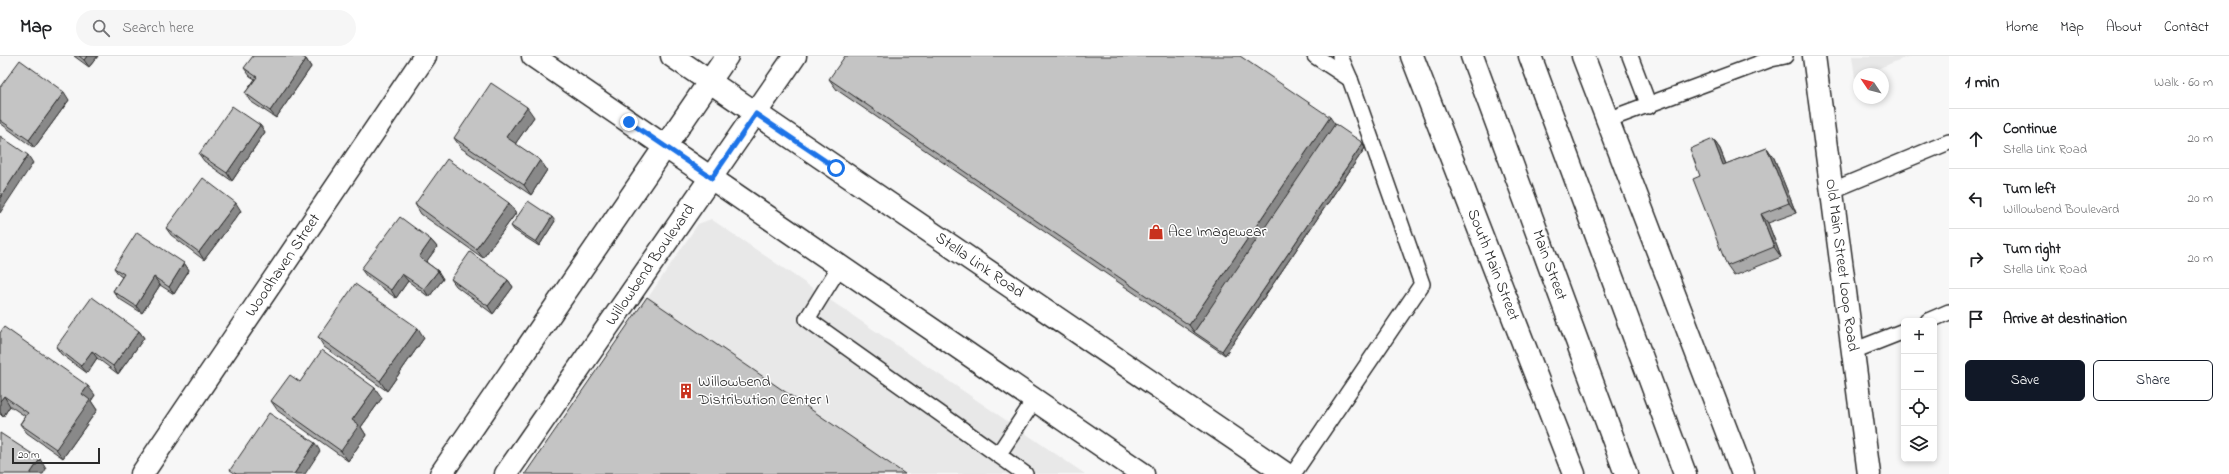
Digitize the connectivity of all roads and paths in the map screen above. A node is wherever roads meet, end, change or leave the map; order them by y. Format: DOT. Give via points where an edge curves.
graph roads {
  1 [pos="425,56"];
  2 [pos="533,56"];
  3 [pos="672,56"];
  4 [pos="727,56"];
  5 [pos="795,56"];
  6 [pos="1316,56"];
  7 [pos="1340,56"];
  8 [pos="1412,56"];
  9 [pos="1472,56"];
  10 [pos="1530,56"];
  11 [pos="1583,56"];
  12 [pos="1630,56"];
  13 [pos="1784,56"];
  14 [pos="1814,56"];
  15 [pos="1350,79"];
  16 [pos="709,81"];
  17 [pos="1649,106"];
  18 [pos="756,114"];
  19 [pos="1607,120"];
  20 [pos="1949,142"];
  21 [pos="665,146"];
  22 [pos="712,178"];
  23 [pos="1833,190"];
  24 [pos="840,266"];
  25 [pos="1949,312"];
  26 [pos="1935,318"];
  27 [pos="1901,332"];
  28 [pos="1853,351"];
  29 [pos="1035,399"];
  30 [pos="998,455"];
  31 [pos="142,474"];
  32 [pos="441,474"];
  33 [pos="506,474"];
  34 [pos="1025,474"];
  35 [pos="1143,474"];
  36 [pos="1286,474"];
  37 [pos="1293,474"];
  38 [pos="1574,474"];
  39 [pos="1626,474"];
  40 [pos="1685,474"];
  41 [pos="1743,474"];
  42 [pos="1869,474"];
  1 -- 31 [label="main road, Woodhaven Street"];
  2 -- 21 [label="main road"];
  3 -- 16 [label="main road, Stella Link Road"];
  4 -- 16 [label="main road"];
  5 -- 18 [label="main road, Willowbend Boulevard"];
  6 -- 15 [label="lane"];
  7 -- 15 [label="lane"];
  8 -- 38 [label="main road, South Main Street"];
  9 -- 39 [label="main road, Main Street"];
  10 -- 40 [label="main road"];
  11 -- 19 [label="main road"];
  12 -- 17 [label="lane"];
  13 -- 17 [label="lane"];
  14 -- 23 [label="main road, Old Main Street Loop Road"];
  15 -- 37 [label="lane" via="1422,284"];
  16 -- 18 [label="main road, Stella Link Road"];
  16 -- 21 [label="main road"];
  17 -- 19 [label="lane"];
  18 -- 22 [label="main road, Willowbend Boulevard"];
  18 -- 36 [label="main road, Stella Link Road"];
  19 -- 41 [label="main road"];
  20 -- 23 [label="lane"];
  21 -- 22 [label="main road"];
  21 -- 32 [label="main road"];
  22 -- 24 [label="main road"];
  22 -- 33 [label="main road, Willowbend Boulevard"];
  23 -- 28 [label="main road, Old Main Street Loop Road"];
  24 -- 29 [label="main road"];
  24 -- 30 [label="lane" via="807,319"];
  25 -- 26 [label="lane"];
  27 -- 28 [label="lane"];
  28 -- 42 [label="main road, Old Main Street Loop Road"];
  29 -- 30 [label="lane"];
  29 -- 35 [label="main road"];
  30 -- 34 [label="lane"];
}
